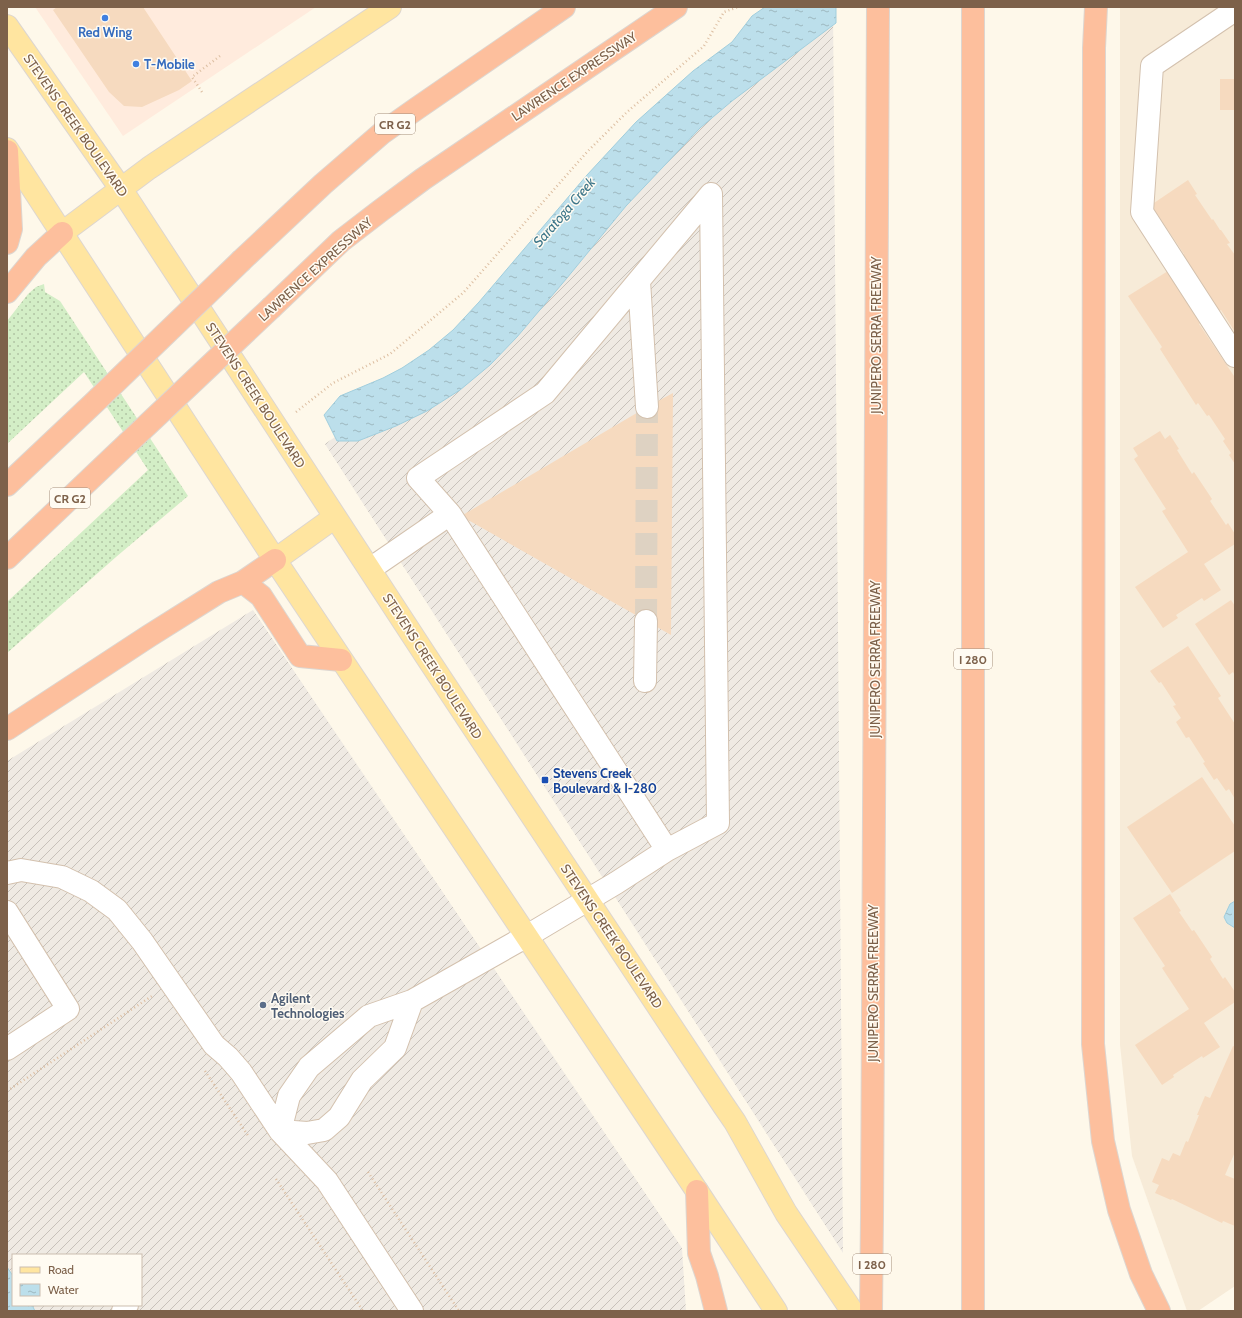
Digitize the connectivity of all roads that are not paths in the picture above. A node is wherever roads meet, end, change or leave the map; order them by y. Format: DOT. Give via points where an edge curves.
graph roads {
  1 [pos="390,7"];
  2 [pos="564,7"];
  3 [pos="676,7"];
  4 [pos="878,7"];
  5 [pos="973,7"];
  6 [pos="1096,7"];
  7 [pos="1235,10"];
  8 [pos="7,26"];
  9 [pos="7,150"];
  10 [pos="121,189"];
  11 [pos="62,233"];
  12 [pos="7,243"];
  13 [pos="639,280"];
  14 [pos="7,292"];
  15 [pos="1235,356"];
  16 [pos="648,408"];
  17 [pos="7,485"];
  18 [pos="450,514"];
  19 [pos="335,517"];
  20 [pos="7,558"];
  21 [pos="275,560"];
  22 [pos="370,569"];
  23 [pos="243,582"];
  24 [pos="646,621"];
  25 [pos="341,660"];
  26 [pos="645,681"];
  27 [pos="7,730"];
  28 [pos="667,850"];
  29 [pos="7,873"];
  30 [pos="588,900"];
  31 [pos="7,912"];
  32 [pos="527,936"];
  33 [pos="412,1001"];
  34 [pos="7,1049"];
  35 [pos="280,1131"];
  36 [pos="697,1191"];
  37 [pos="412,1311"];
  38 [pos="716,1311"];
  39 [pos="776,1311"];
  40 [pos="852,1311"];
  41 [pos="871,1311"];
  42 [pos="973,1311"];
  43 [pos="1159,1311"];
  1 -- 10 [label="main road"];
  2 -- 17 [label="highway, CR G2, bridge" via="382,133 242,260"];
  3 -- 20 [label="highway, LAWRENCE EXPRESSWAY / CR G2, bridge" via="429,175 341,241"];
  4 -- 41 [label="highway, JUNIPERO SERRA FREEWAY / I 280"];
  5 -- 42 [label="highway, I 280"];
  6 -- 43 [label="highway" via="1093,1044 1103,1141 1118,1210 1141,1274"];
  7 -- 15 [label="street" via="1152,66 1142,212"];
  8 -- 10 [label="main road, STEVENS CREEK BOULEVARD"];
  9 -- 11 [label="main road"];
  9 -- 12 [label="highway" via="11,229"];
  10 -- 11 [label="main road"];
  10 -- 19 [label="main road, STEVENS CREEK BOULEVARD"];
  11 -- 14 [label="highway" via="36,257"];
  11 -- 21 [label="main road"];
  13 -- 16 [label="street"];
  13 -- 18 [label="street" via="545,393 418,478"];
  13 -- 28 [label="street" via="711,194 718,823"];
  18 -- 22 [label="street"];
  18 -- 28 [label="street"];
  19 -- 21 [label="main road"];
  19 -- 22 [label="main road, STEVENS CREEK BOULEVARD"];
  21 -- 23 [label="highway"];
  21 -- 25 [label="main road"];
  22 -- 30 [label="main road, STEVENS CREEK BOULEVARD"];
  23 -- 25 [label="highway" via="261,596 300,656"];
  23 -- 27 [label="highway" via="219,592"];
  24 -- 26 [label="street"];
  25 -- 32 [label="main road"];
  28 -- 30 [label="street"];
  29 -- 35 [label="street" via="21,870 62,876 91,891 117,910 142,941 214,1046 241,1072"];
  30 -- 32 [label="street"];
  30 -- 40 [label="main road, STEVENS CREEK BOULEVARD" via="731,1117 786,1213"];
  31 -- 34 [label="street" via="68,1009"];
  32 -- 33 [label="street"];
  32 -- 36 [label="main road"];
  33 -- 35 [label="street" via="369,1016 309,1067 289,1096"];
  33 -- 35 [label="street" via="395,1048 362,1080 339,1117 324,1130 308,1133"];
  35 -- 37 [label="street" via="328,1181"];
  36 -- 38 [label="highway" via="699,1253"];
  36 -- 39 [label="main road"];
}
